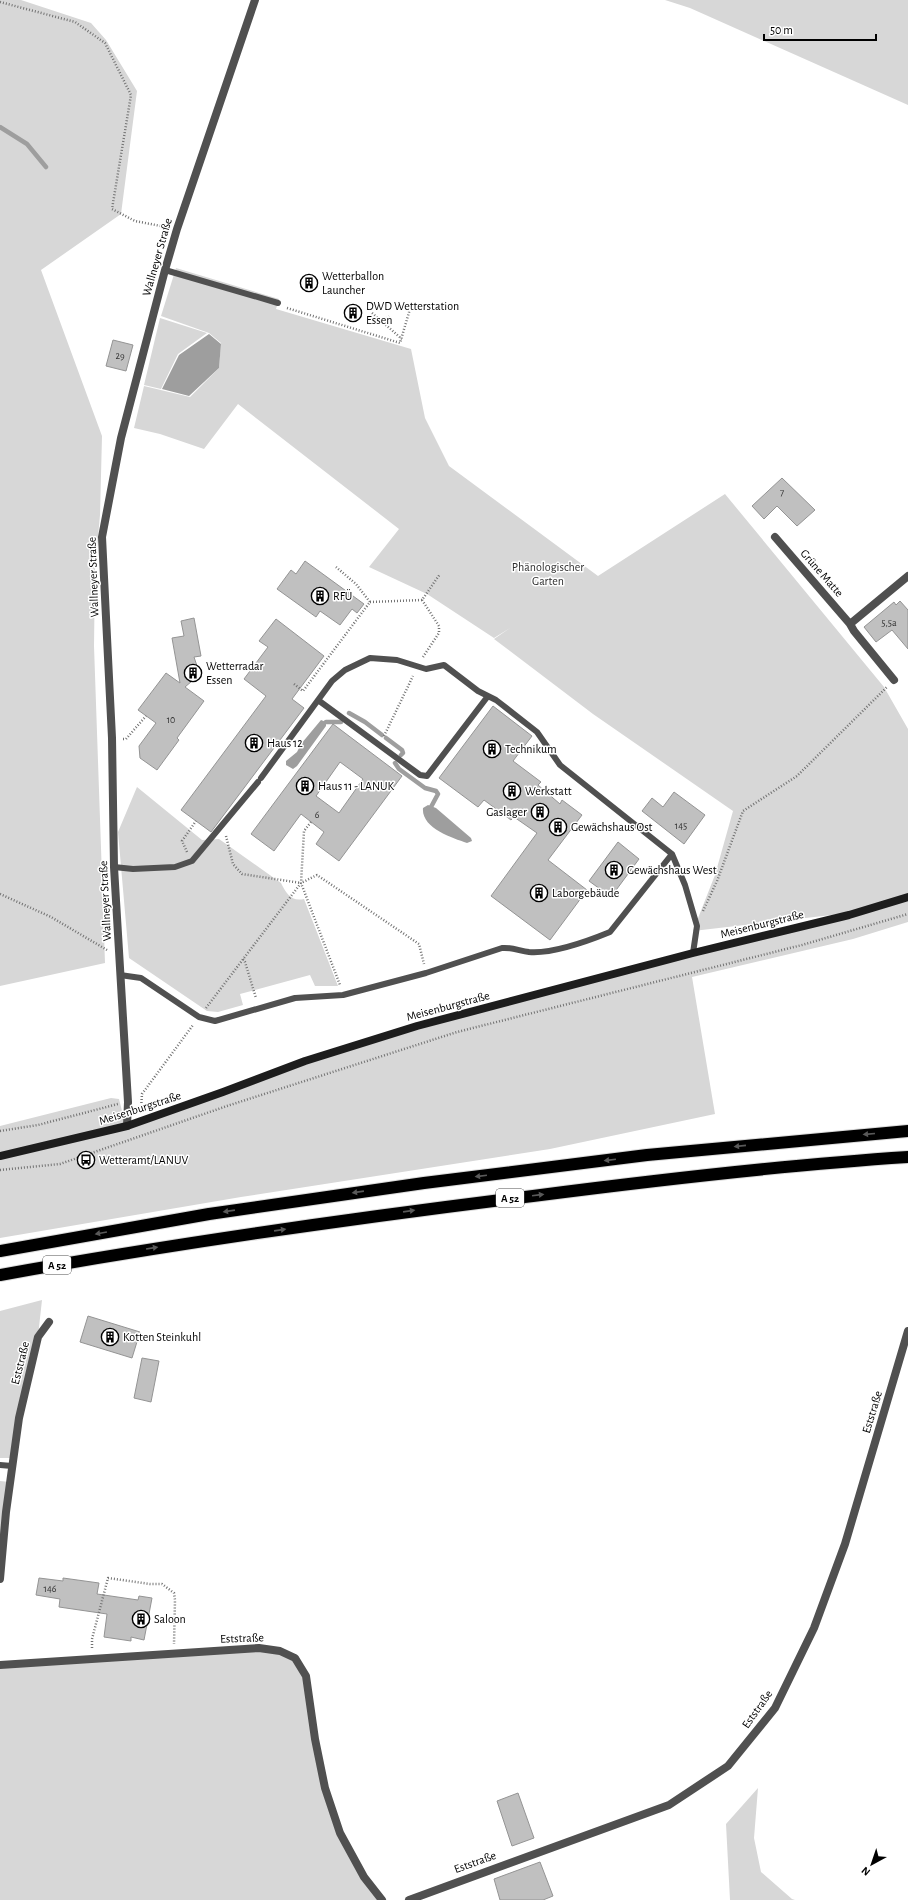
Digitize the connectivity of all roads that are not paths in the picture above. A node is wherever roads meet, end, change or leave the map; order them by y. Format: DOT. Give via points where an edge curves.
graph roads {
  1 [pos="255,0"];
  2 [pos="165,270"];
  3 [pos="278,303"];
  4 [pos="775,537"];
  5 [pos="908,576"];
  6 [pos="850,624"];
  7 [pos="894,680"];
  8 [pos="488,696"];
  9 [pos="318,700"];
  10 [pos="672,854"];
  11 [pos="114,867"];
  12 [pos="908,897"];
  13 [pos="693,953"];
  14 [pos="120,975"];
  15 [pos="127,1126"];
  16 [pos="908,1131"];
  17 [pos="0,1156"];
  18 [pos="908,1157"];
  19 [pos="0,1251"];
  20 [pos="0,1275"];
  21 [pos="49,1322"];
  22 [pos="908,1331"];
  23 [pos="0,1465"];
  24 [pos="12,1466"];
  25 [pos="0,1579"];
  26 [pos="0,1665"];
  27 [pos="382,1900"];
  28 [pos="409,1900"];
  1 -- 2 [label="street, Wallneyer Straße"];
  2 -- 3 [label="lane"];
  2 -- 11 [label="street, Wallneyer Straße" via="121,438 102,536 112,738"];
  4 -- 6 [label="street, Grüne Matte"];
  5 -- 6 [label="street"];
  6 -- 7 [label="street, Grüne Matte"];
  8 -- 9 [label="lane" via="444,665 426,669 383,658 370,658 345,670 332,681"];
  8 -- 9 [label="lane" via="427,776 420,775"];
  8 -- 10 [label="lane" via="537,732 560,765"];
  9 -- 11 [label="lane" via="259,780 192,861 175,867"];
  10 -- 13 [label="lane" via="685,885 696,926"];
  10 -- 14 [label="lane" via="610,932 548,951 530,952 510,947 502,948 426,973 343,994 295,998 216,1022 199,1016 141,978"];
  11 -- 14 [label="street, Wallneyer Straße"];
  12 -- 13 [label="main road, Meisenburgstraße" via="849,915"];
  13 -- 15 [label="main road, Meisenburgstraße" via="417,1026 304,1061"];
  14 -- 15 [label="street, Wallneyer Straße" via="128,1102"];
  15 -- 17 [label="main road, Meisenburgstraße"];
  16 -- 19 [label="highway, A 52, one-way" via="647,1155 424,1183 209,1214"];
  20 -- 18 [label="highway, A 52, one-way" via="113,1254 428,1208 650,1181"];
  21 -- 24 [label="street, Eststraße" via="38,1337 19,1418"];
  22 -- 28 [label="street, Eststraße" via="845,1544 814,1628 775,1708 728,1766 669,1805"];
  23 -- 24 [label="lane"];
  24 -- 25 [label="street, Eststraße"];
  26 -- 27 [label="street, Eststraße" via="259,1648 280,1651 295,1658 306,1676 325,1788 340,1833 364,1876"];
}
